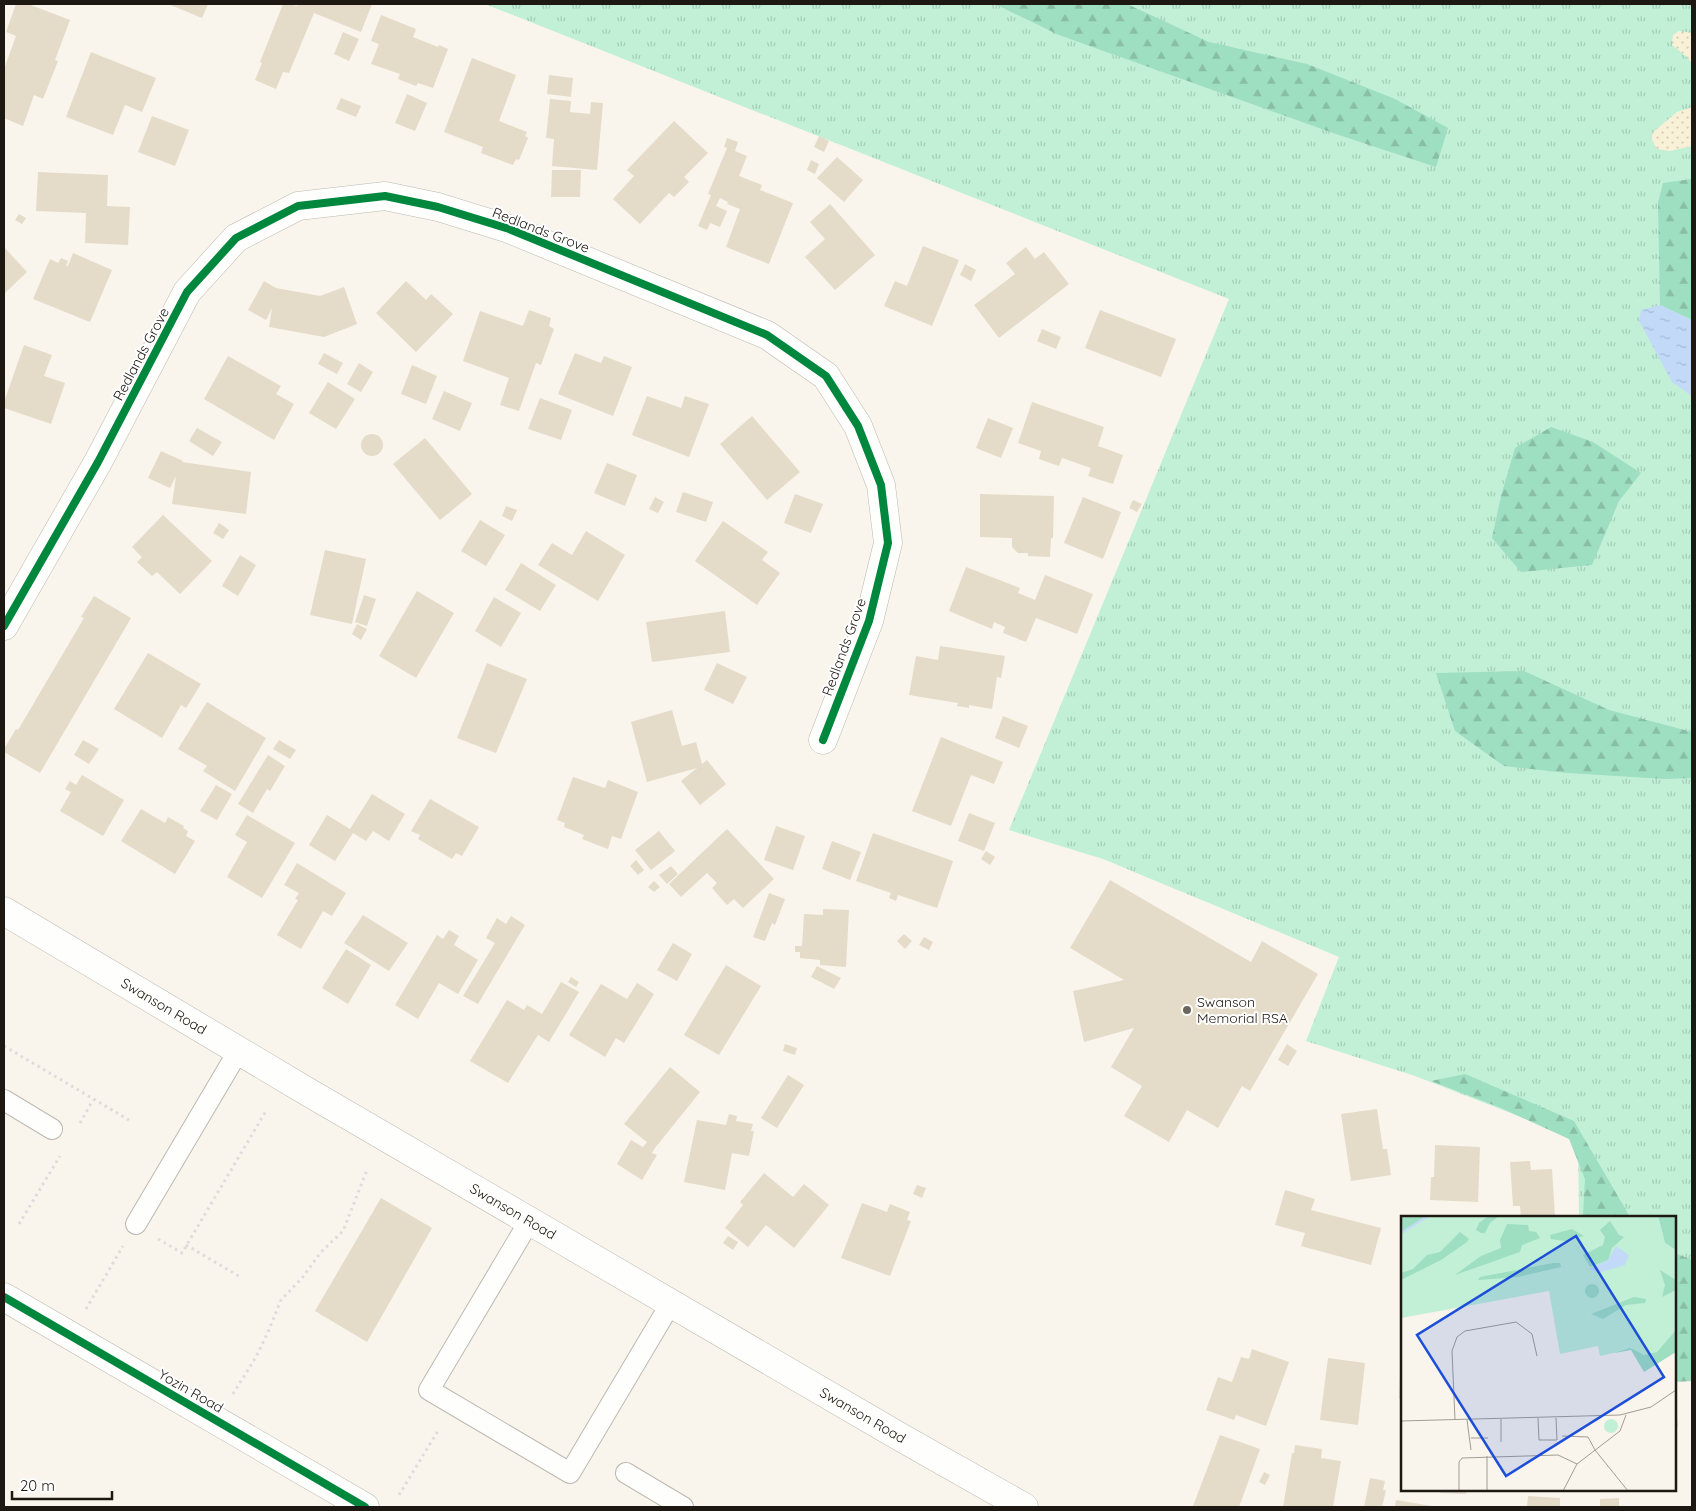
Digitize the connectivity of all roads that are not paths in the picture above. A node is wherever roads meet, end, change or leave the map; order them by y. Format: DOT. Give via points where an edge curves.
graph roads {
  1 [pos="4,626"];
  2 [pos="823,740"];
  3 [pos="4,911"];
  4 [pos="239,1050"];
  5 [pos="4,1100"];
  6 [pos="52,1129"];
  7 [pos="530,1220"];
  8 [pos="136,1224"];
  9 [pos="4,1297"];
  10 [pos="671,1303"];
  11 [pos="626,1473"];
  12 [pos="365,1507"];
  13 [pos="683,1507"];
  14 [pos="1024,1507"];
  1 -- 2 [label="street, Redlands Grove" via="98,462 187,292 236,238 298,206 385,196 438,207 527,237 767,335 826,376 858,426 881,484 888,543 869,621"];
  3 -- 4 [label="street, Swanson Road"];
  4 -- 7 [label="street, Swanson Road"];
  4 -- 8 [label="lane"];
  5 -- 6 [label="lane"];
  7 -- 10 [label="street, Swanson Road"];
  7 -- 10 [label="lane" via="429,1390 570,1473"];
  9 -- 12 [label="street, Yozin Road"];
  10 -- 14 [label="street, Swanson Road"];
  11 -- 13 [label="lane"];
}
